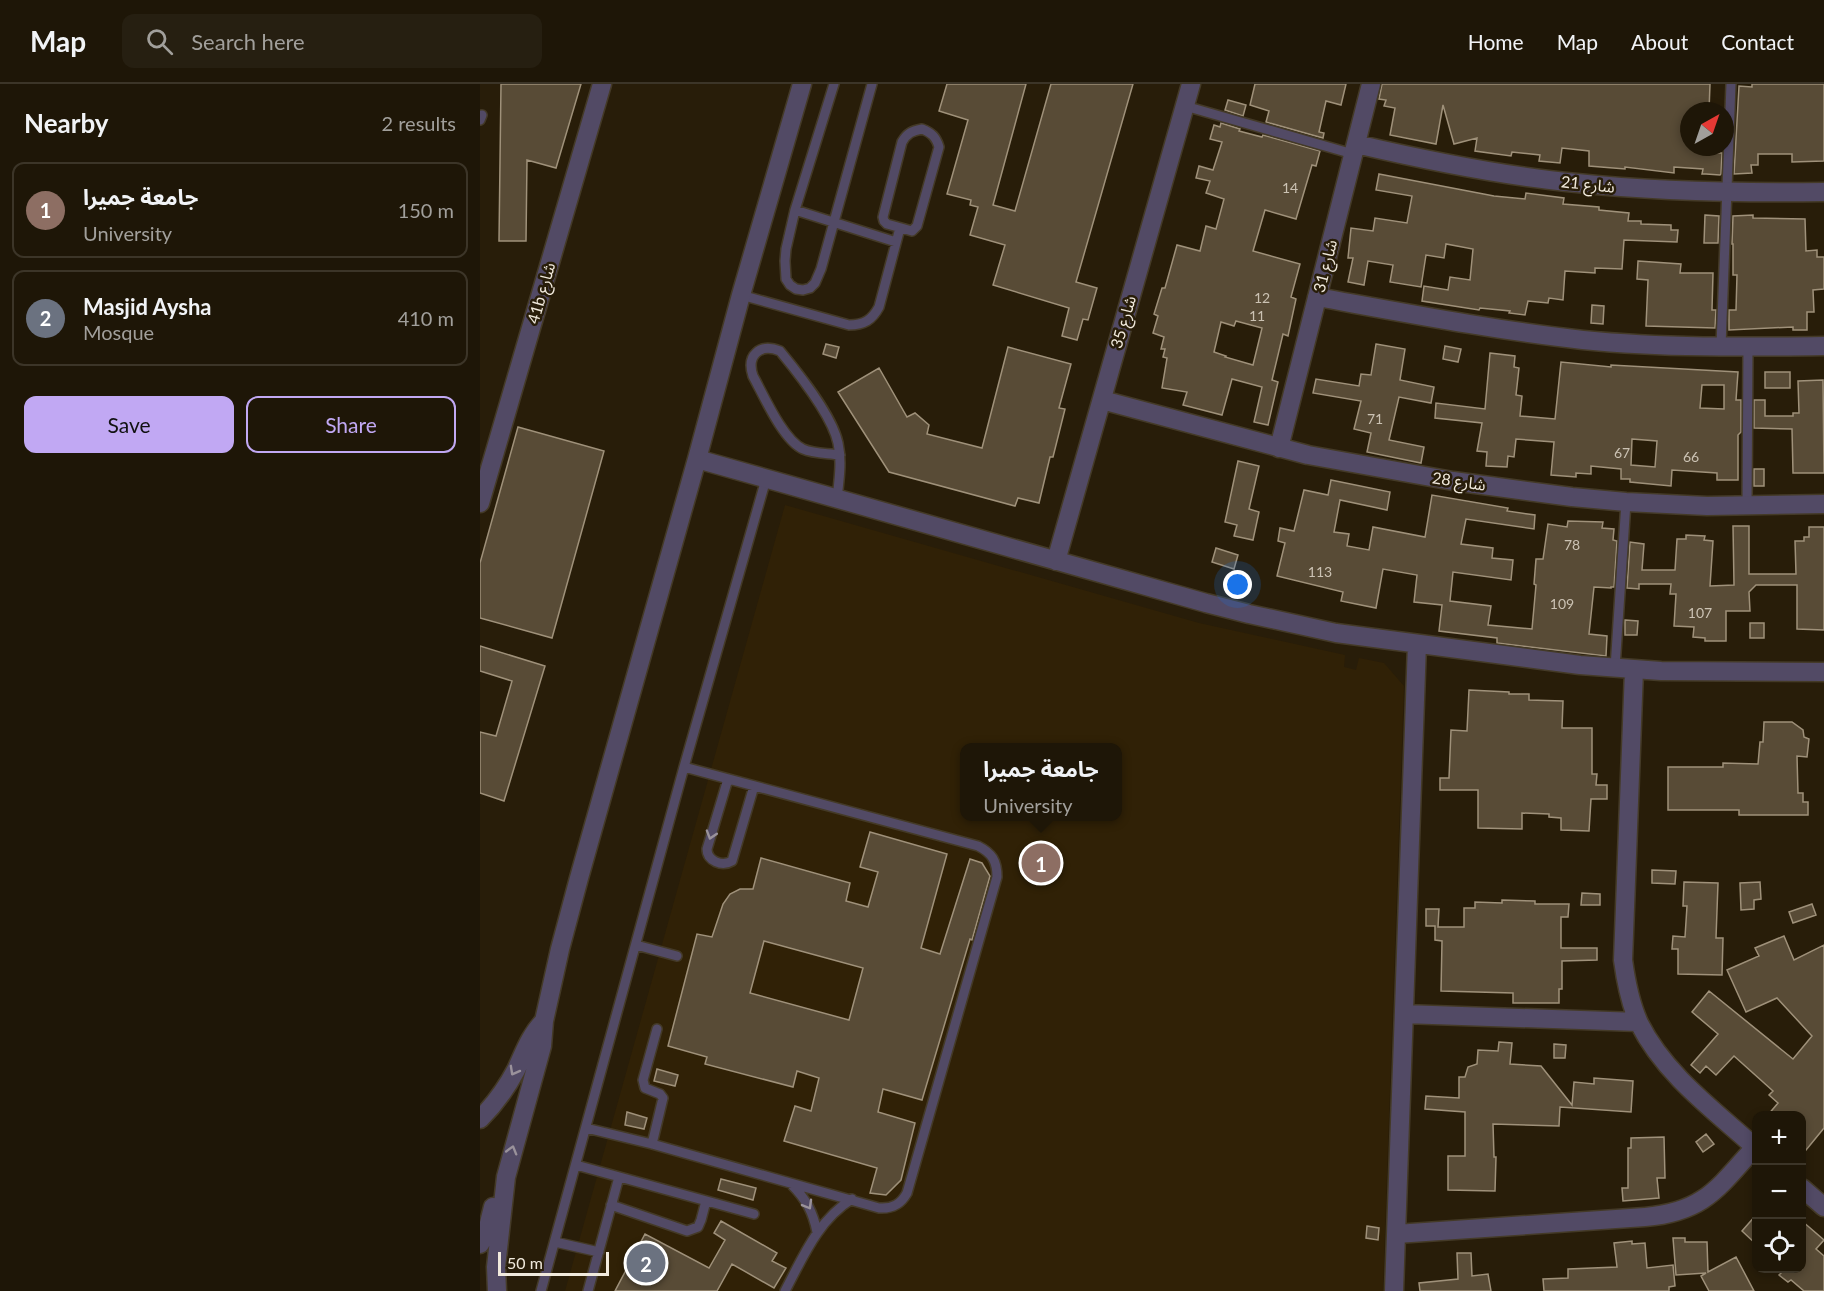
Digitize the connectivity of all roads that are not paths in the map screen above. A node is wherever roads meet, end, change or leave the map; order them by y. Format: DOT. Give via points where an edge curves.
graph roads {
  1 [pos="602,84"];
  2 [pos="802,84"];
  3 [pos="834,84"];
  4 [pos="872,84"];
  5 [pos="1191,84"];
  6 [pos="1371,84"];
  7 [pos="1731,84"];
  8 [pos="1185,106"];
  9 [pos="1355,149"];
  10 [pos="1824,192"];
  11 [pos="1727,193"];
  12 [pos="795,210"];
  13 [pos="833,222"];
  14 [pos="900,228"];
  15 [pos="896,242"];
  16 [pos="741,295"];
  17 [pos="1317,297"];
  18 [pos="1721,346"];
  19 [pos="1824,346"];
  20 [pos="1748,347"];
  21 [pos="1102,400"];
  22 [pos="488,444"];
  23 [pos="1279,448"];
  24 [pos="840,455"];
  25 [pos="697,459"];
  26 [pos="765,479"];
  27 [pos="837,499"];
  28 [pos="1626,502"];
  29 [pos="480,503"];
  30 [pos="1824,504"];
  31 [pos="1747,505"];
  32 [pos="1056,561"];
  33 [pos="1417,644"];
  34 [pos="1615,668"];
  35 [pos="1634,670"];
  36 [pos="1824,672"];
  37 [pos="684,768"];
  38 [pos="728,779"];
  39 [pos="754,786"];
  40 [pos="636,945"];
  41 [pos="677,956"];
  42 [pos="1404,1014"];
  43 [pos="543,1021"];
  44 [pos="1638,1022"];
  45 [pos="657,1029"];
  46 [pos="480,1119"];
  47 [pos="586,1128"];
  48 [pos="652,1144"];
  49 [pos="1752,1144"];
  50 [pos="1752,1152"];
  51 [pos="576,1165"];
  52 [pos="506,1177"];
  53 [pos="619,1177"];
  54 [pos="790,1183"];
  55 [pos="1806,1191"];
  56 [pos="852,1200"];
  57 [pos="706,1201"];
  58 [pos="611,1205"];
  59 [pos="1824,1207"];
  60 [pos="754,1214"];
  61 [pos="817,1232"];
  62 [pos="1396,1234"];
  63 [pos="555,1242"];
  64 [pos="480,1244"];
  65 [pos="598,1252"];
  66 [pos="497,1291"];
  67 [pos="541,1291"];
  68 [pos="588,1291"];
  69 [pos="785,1291"];
  70 [pos="1394,1291"];
  1 -- 22 [label="street, 41b شارع"];
  2 -- 16 [label="street"];
  3 -- 12 [label="lane"];
  4 -- 13 [label="lane"];
  5 -- 8 [label="street, شارع 35"];
  6 -- 9 [label="street, شارع 31"];
  7 -- 11 [label="lane"];
  8 -- 9 [label="lane"];
  8 -- 21 [label="street, شارع 35"];
  9 -- 11 [label="street, شارع 21" via="1531,178"];
  9 -- 17 [label="street, شارع 31"];
  10 -- 11 [label="street, شارع 21"];
  11 -- 18 [label="lane"];
  12 -- 13 [label="lane"];
  12 -- 13 [label="lane" via="785,261 786,279 796,289 810,288 815,283"];
  13 -- 15 [label="lane"];
  14 -- 14 [label="lane" via="916,229 938,155 936,139 922,129 914,130 902,142 883,217 885,223"];
  14 -- 15 [label="lane"];
  15 -- 16 [label="lane" via="879,307 874,316 859,326"];
  16 -- 25 [label="street"];
  17 -- 18 [label="street" via="1534,334"];
  17 -- 23 [label="street, شارع 31"];
  18 -- 20 [label="street"];
  19 -- 20 [label="street"];
  20 -- 31 [label="lane"];
  21 -- 23 [label="street, شارع 28"];
  21 -- 32 [label="street, شارع 35"];
  22 -- 29 [label="street, 41b شارع"];
  23 -- 28 [label="street, شارع 28" via="1453,481"];
  24 -- 24 [label="lane" via="828,417 786,358 772,348 756,352 750,368 787,437 802,448"];
  24 -- 27 [label="lane"];
  25 -- 26 [label="street"];
  25 -- 43 [label="street" via="581,868"];
  26 -- 27 [label="street"];
  26 -- 37 [label="lane"];
  27 -- 32 [label="street"];
  28 -- 31 [label="street, شارع 28"];
  28 -- 34 [label="lane"];
  30 -- 31 [label="street, شارع 28"];
  32 -- 33 [label="street" via="1260,617"];
  33 -- 34 [label="street"];
  33 -- 42 [label="street"];
  34 -- 35 [label="street"];
  35 -- 36 [label="street"];
  35 -- 44 [label="street" via="1623,960"];
  37 -- 38 [label="lane"];
  37 -- 40 [label="lane"];
  38 -- 39 [label="lane"];
  38 -- 39 [label="lane, one-way" via="707,849 712,860 725,864 732,861"];
  39 -- 56 [label="lane" via="978,846 987,850 997,867 907,1193 896,1206 888,1208"];
  40 -- 41 [label="lane"];
  40 -- 47 [label="lane"];
  42 -- 44 [label="street"];
  42 -- 62 [label="street"];
  43 -- 46 [label="street, one-way" via="500,1096"];
  52 -- 43 [label="street, one-way" via="542,1046"];
  44 -- 49 [label="street" via="1669,1068"];
  45 -- 48 [label="lane" via="643,1080 645,1088 663,1098"];
  47 -- 48 [label="lane"];
  47 -- 51 [label="lane"];
  48 -- 54 [label="lane"];
  50 -- 62 [label="street" via="1716,1190 1676,1213"];
  51 -- 53 [label="lane"];
  51 -- 63 [label="lane"];
  52 -- 64 [label="street"];
  52 -- 66 [label="street"];
  53 -- 57 [label="lane"];
  53 -- 58 [label="lane"];
  54 -- 56 [label="lane"];
  54 -- 61 [label="lane, one-way" via="808,1205"];
  55 -- 59 [label="street"];
  56 -- 61 [label="lane" via="832,1213"];
  57 -- 58 [label="lane" via="698,1227 687,1231"];
  57 -- 60 [label="lane"];
  58 -- 65 [label="lane"];
  61 -- 69 [label="lane"];
  62 -- 70 [label="street"];
  63 -- 65 [label="lane"];
  63 -- 67 [label="lane"];
  65 -- 68 [label="lane"];
}
